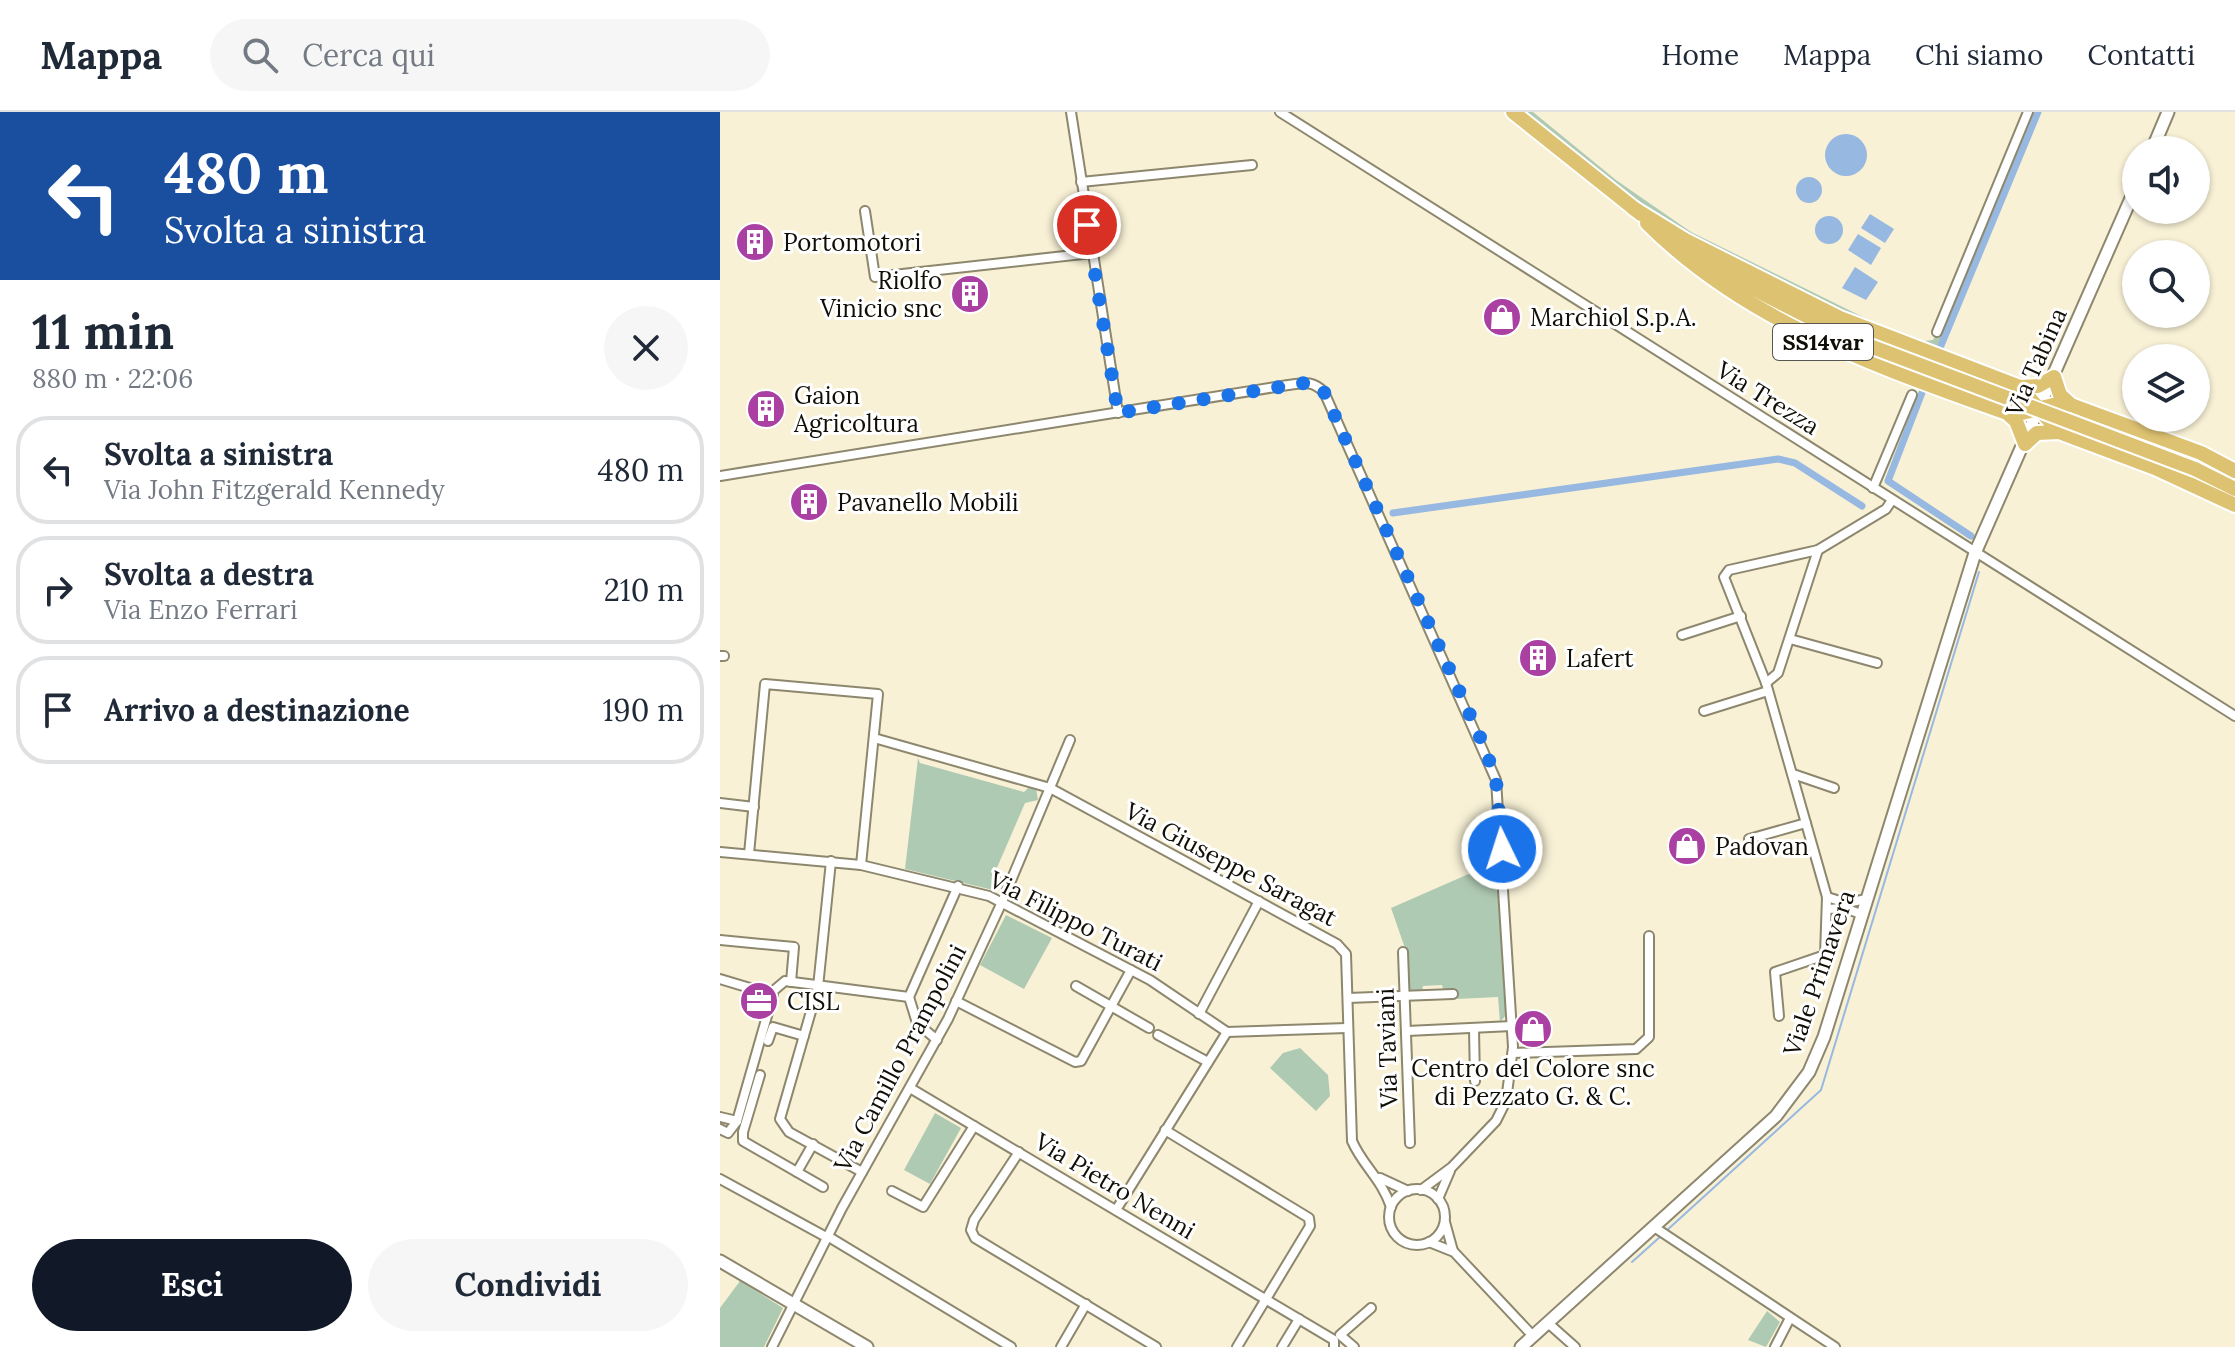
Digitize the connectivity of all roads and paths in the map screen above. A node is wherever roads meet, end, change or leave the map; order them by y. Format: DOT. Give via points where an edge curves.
graph roads {
  1 [pos="1071,112"];
  2 [pos="1280,112"];
  3 [pos="1513,112"];
  4 [pos="2028,112"];
  5 [pos="2168,112"];
  6 [pos="2158,136"];
  7 [pos="1252,165"];
  8 [pos="1081,182"];
  9 [pos="1633,208"];
  10 [pos="865,211"];
  11 [pos="2122,219"];
  12 [pos="1092,253"];
  13 [pos="1937,332"];
  14 [pos="2054,377"];
  15 [pos="2020,387"];
  16 [pos="1912,395"];
  17 [pos="2071,405"];
  18 [pos="2040,409"];
  19 [pos="1118,413"];
  20 [pos="2007,413"];
  21 [pos="2059,432"];
  22 [pos="2025,444"];
  23 [pos="2235,471"];
  24 [pos="720,476"];
  25 [pos="1873,488"];
  26 [pos="2235,489"];
  27 [pos="1892,500"];
  28 [pos="2235,505"];
  29 [pos="1818,550"];
  30 [pos="1975,553"];
  31 [pos="1741,616"];
  32 [pos="1682,635"];
  33 [pos="1790,639"];
  34 [pos="1877,663"];
  35 [pos="1767,687"];
  36 [pos="1704,711"];
  37 [pos="2235,716"];
  38 [pos="874,738"];
  39 [pos="1070,740"];
  40 [pos="1793,774"];
  41 [pos="1050,788"];
  42 [pos="1834,788"];
  43 [pos="720,803"];
  44 [pos="754,807"];
  45 [pos="1806,823"];
  46 [pos="1749,839"];
  47 [pos="723,853"];
  48 [pos="749,854"];
  49 [pos="831,861"];
  50 [pos="861,865"];
  51 [pos="958,886"];
  52 [pos="1827,897"];
  53 [pos="1867,899"];
  54 [pos="1259,901"];
  55 [pos="1002,902"];
  56 [pos="1827,909"];
  57 [pos="1863,915"];
  58 [pos="1649,936"];
  59 [pos="720,940"];
  60 [pos="1403,952"];
  61 [pos="1131,970"];
  62 [pos="720,979"];
  63 [pos="788,982"];
  64 [pos="1076,986"];
  65 [pos="818,987"];
  66 [pos="772,992"];
  67 [pos="1453,994"];
  68 [pos="1404,995"];
  69 [pos="909,997"];
  70 [pos="1348,998"];
  71 [pos="956,1001"];
  72 [pos="1112,1005"];
  73 [pos="1199,1014"];
  74 [pos="1779,1016"];
  75 [pos="1512,1026"];
  76 [pos="1149,1028"];
  77 [pos="1347,1028"];
  78 [pos="1474,1029"];
  79 [pos="1407,1031"];
  80 [pos="1227,1032"];
  81 [pos="1158,1035"];
  82 [pos="804,1036"];
  83 [pos="937,1040"];
  84 [pos="768,1041"];
  85 [pos="1513,1053"];
  86 [pos="1208,1062"];
  87 [pos="760,1075"];
  88 [pos="1475,1081"];
  89 [pos="910,1088"];
  90 [pos="720,1117"];
  91 [pos="737,1121"];
  92 [pos="974,1126"];
  93 [pos="720,1129"];
  94 [pos="1165,1130"];
  95 [pos="1410,1143"];
  96 [pos="813,1144"];
  97 [pos="1019,1152"];
  98 [pos="1452,1167"];
  99 [pos="797,1172"];
  100 [pos="862,1172"];
  101 [pos="1379,1177"];
  102 [pos="721,1183"];
  103 [pos="823,1187"];
  104 [pos="1421,1190"];
  105 [pos="892,1191"];
  106 [pos="1408,1191"];
  107 [pos="1438,1199"];
  108 [pos="1391,1207"];
  109 [pos="1116,1210"];
  110 [pos="1445,1219"];
  111 [pos="1656,1228"];
  112 [pos="828,1238"];
  113 [pos="1429,1242"];
  114 [pos="1454,1252"];
  115 [pos="720,1261"];
  116 [pos="1266,1299"];
  117 [pos="795,1303"];
  118 [pos="1086,1304"];
  119 [pos="1371,1308"];
  120 [pos="1790,1318"];
  121 [pos="1299,1319"];
  122 [pos="1548,1323"];
  123 [pos="1533,1336"];
  124 [pos="772,1347"];
  125 [pos="867,1347"];
  126 [pos="1011,1347"];
  127 [pos="1061,1347"];
  128 [pos="1156,1347"];
  129 [pos="1237,1347"];
  130 [pos="1282,1347"];
  131 [pos="1334,1347"];
  132 [pos="1354,1347"];
  133 [pos="1521,1347"];
  134 [pos="1575,1347"];
  135 [pos="1775,1347"];
  136 [pos="1835,1347"];
  1 -- 8 [label="street"];
  2 -- 25 [label="street, Via Trezza"];
  3 -- 9 [label="highway"];
  4 -- 13 [label="street"];
  5 -- 6 [label="main road"];
  7 -- 8 [label="street"];
  8 -- 12 [label="street"];
  9 -- 15 [label="highway, SS14var" via="1840,318"];
  9 -- 20 [label="highway, SS14var" via="1705,275 1759,310 1865,361"];
  9 -- 26 [label="highway, bridge" via="1744,284 1854,340 2195,469"];
  10 -- 12 [label="street" via="875,277"];
  11 -- 14 [label="main road, Via Tabina"];
  12 -- 19 [label="street"];
  14 -- 15 [label="highway" via="2038,386"];
  14 -- 17 [label="highway" via="2060,395"];
  14 -- 18 [label="main road, Via Tabina"];
  15 -- 18 [label="highway, SS14var"];
  16 -- 25 [label="street"];
  17 -- 18 [label="highway, SS14var"];
  17 -- 23 [label="highway, SS14var" via="2201,453"];
  18 -- 20 [label="highway, SS14var"];
  18 -- 21 [label="highway, SS14var"];
  18 -- 22 [label="main road, Via Tabina"];
  19 -- 24 [label="street"];
  19 -- 75 [label="street" via="1311,382 1324,392 1496,780"];
  20 -- 22 [label="highway"];
  21 -- 22 [label="highway" via="2037,433"];
  21 -- 28 [label="highway"];
  22 -- 30 [label="main road, Via Tabina"];
  25 -- 27 [label="street, Via Trezza"];
  27 -- 29 [label="street" via="1886,509"];
  27 -- 30 [label="street, Via Trezza"];
  29 -- 31 [label="street" via="1729,570 1724,577"];
  29 -- 33 [label="street"];
  30 -- 37 [label="street, Via Trezza"];
  30 -- 53 [label="main road, Viale Primavera"];
  31 -- 32 [label="street"];
  31 -- 35 [label="street"];
  33 -- 34 [label="street"];
  33 -- 35 [label="street"];
  35 -- 36 [label="street"];
  35 -- 40 [label="street"];
  38 -- 41 [label="street, Via Giuseppe Saragat"];
  38 -- 44 [label="street" via="878,694 765,684"];
  38 -- 50 [label="street"];
  39 -- 41 [label="street, Via Camillo Prampolini"];
  40 -- 42 [label="street"];
  40 -- 45 [label="street"];
  41 -- 54 [label="street, Via Giuseppe Saragat"];
  41 -- 55 [label="street, Via Camillo Prampolini"];
  43 -- 44 [label="street"];
  44 -- 48 [label="street"];
  45 -- 46 [label="street"];
  45 -- 52 [label="street"];
  47 -- 48 [label="street, Via Filippo Turati"];
  48 -- 49 [label="street, Via Filippo Turati"];
  49 -- 50 [label="street, Via Filippo Turati"];
  49 -- 65 [label="street"];
  50 -- 51 [label="street, Via Filippo Turati"];
  51 -- 55 [label="street, Via Filippo Turati"];
  51 -- 69 [label="street"];
  52 -- 53 [label="street" via="1846,903"];
  52 -- 56 [label="street"];
  53 -- 57 [label="main road, Viale Primavera"];
  54 -- 70 [label="street, Via Giuseppe Saragat" via="1337,944 1346,954"];
  54 -- 73 [label="street"];
  55 -- 61 [label="street, Via Filippo Turati"];
  55 -- 71 [label="street, Via Camillo Prampolini"];
  56 -- 57 [label="street"];
  56 -- 74 [label="street" via="1825,955 1775,972"];
  57 -- 111 [label="main road, Viale Primavera" via="1824,1037 1792,1097"];
  58 -- 85 [label="street" via="1649,1037 1643,1045"];
  59 -- 63 [label="street" via="794,947"];
  60 -- 68 [label="street, Via Taviani"];
  61 -- 72 [label="street"];
  61 -- 73 [label="street, Via Filippo Turati"];
  62 -- 66 [label="street"];
  63 -- 65 [label="street"];
  63 -- 66 [label="street"];
  64 -- 72 [label="street"];
  65 -- 69 [label="street"];
  65 -- 82 [label="street"];
  66 -- 91 [label="street"];
  67 -- 68 [label="street"];
  68 -- 70 [label="street"];
  68 -- 79 [label="street, Via Taviani"];
  69 -- 83 [label="street" via="917,1023"];
  70 -- 77 [label="street, Via Giuseppe Saragat"];
  71 -- 72 [label="street" via="1075,1062 1081,1061"];
  71 -- 83 [label="street, Via Camillo Prampolini"];
  72 -- 76 [label="street"];
  73 -- 80 [label="street, Via Filippo Turati"];
  75 -- 78 [label="street"];
  75 -- 85 [label="street"];
  77 -- 80 [label="street"];
  77 -- 101 [label="street, Via Giuseppe Saragat" via="1352,1141"];
  78 -- 79 [label="street"];
  78 -- 88 [label="street"];
  79 -- 95 [label="street, Via Taviani"];
  80 -- 86 [label="street"];
  81 -- 86 [label="street"];
  82 -- 84 [label="street" via="773,1027"];
  82 -- 96 [label="street" via="780,1119 789,1132"];
  83 -- 89 [label="street, Via Camillo Prampolini"];
  85 -- 98 [label="street" via="1506,1101 1496,1121"];
  86 -- 94 [label="street"];
  87 -- 99 [label="street" via="743,1141"];
  89 -- 92 [label="street, Via Pietro Nenni"];
  89 -- 100 [label="street, Via Camillo Prampolini"];
  90 -- 91 [label="street"];
  91 -- 93 [label="street" via="728,1133"];
  92 -- 97 [label="street, Via Pietro Nenni"];
  92 -- 105 [label="street" via="923,1207"];
  94 -- 109 [label="street"];
  94 -- 116 [label="street" via="1309,1218 1310,1226"];
  96 -- 99 [label="street"];
  96 -- 100 [label="street"];
  97 -- 109 [label="street, Via Pietro Nenni"];
  97 -- 118 [label="street" via="971,1230 975,1238"];
  98 -- 104 [label="street"];
  98 -- 107 [label="street"];
  99 -- 103 [label="street"];
  100 -- 112 [label="street, Via Camillo Prampolini"];
  101 -- 106 [label="street, Via Giuseppe Saragat"];
  101 -- 108 [label="street, Via Giuseppe Saragat"];
  102 -- 112 [label="street"];
  104 -- 106 [label="street"];
  104 -- 107 [label="street"];
  106 -- 108 [label="street"];
  107 -- 110 [label="street"];
  108 -- 113 [label="street" via="1390,1222 1398,1237 1413,1245"];
  109 -- 116 [label="street, Via Pietro Nenni"];
  110 -- 113 [label="street"];
  110 -- 114 [label="street"];
  111 -- 120 [label="street"];
  111 -- 122 [label="main road, Viale Primavera"];
  112 -- 117 [label="street, Via Camillo Prampolini"];
  112 -- 126 [label="street"];
  113 -- 114 [label="street"];
  114 -- 123 [label="street"];
  115 -- 117 [label="main road"];
  116 -- 121 [label="street, Via Pietro Nenni"];
  116 -- 129 [label="street"];
  117 -- 124 [label="street, Via Camillo Prampolini"];
  117 -- 125 [label="main road"];
  118 -- 127 [label="street"];
  118 -- 128 [label="street"];
  119 -- 132 [label="street" via="1340,1335"];
  120 -- 135 [label="street"];
  120 -- 136 [label="street"];
  121 -- 130 [label="street"];
  121 -- 131 [label="street, Via Pietro Nenni" via="1334,1340"];
  122 -- 123 [label="main road, Viale Primavera"];
  122 -- 134 [label="street"];
  123 -- 133 [label="main road, Viale Primavera"];
}
